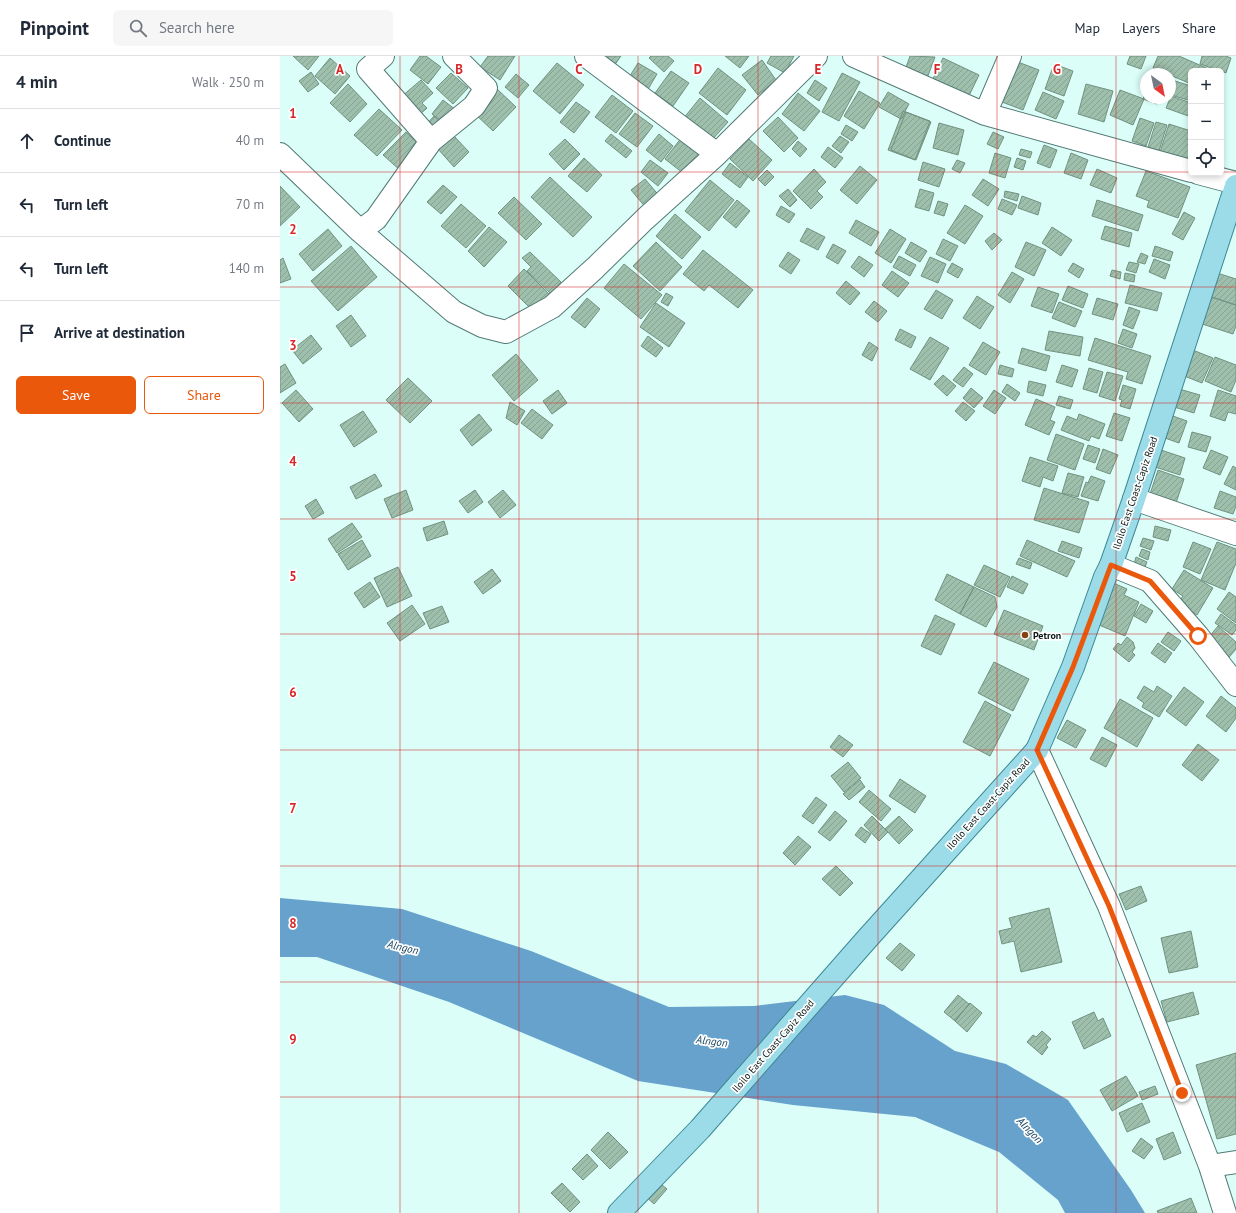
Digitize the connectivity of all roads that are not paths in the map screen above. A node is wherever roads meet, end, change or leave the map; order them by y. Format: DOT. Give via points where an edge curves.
graph roads {
  1 [pos="383,56"];
  2 [pos="454,56"];
  3 [pos="586,56"];
  4 [pos="816,56"];
  5 [pos="854,56"];
  6 [pos="1010,56"];
  7 [pos="984,114"];
  8 [pos="431,141"];
  9 [pos="280,154"];
  10 [pos="717,154"];
  11 [pos="1188,170"];
  12 [pos="1209,176"];
  13 [pos="1236,183"];
  14 [pos="1236,186"];
  15 [pos="360,231"];
  16 [pos="1134,499"];
  17 [pos="1236,534"];
  18 [pos="1111,565"];
  19 [pos="1236,685"];
  20 [pos="1037,750"];
  21 [pos="1236,1162"];
  22 [pos="1210,1166"];
  23 [pos="619,1213"];
  24 [pos="1225,1213"];
  1 -- 8 [label="street" via="368,69"];
  2 -- 8 [label="street" via="486,88 474,106"];
  3 -- 10 [label="street"];
  4 -- 10 [label="street"];
  5 -- 7 [label="street"];
  6 -- 7 [label="street"];
  7 -- 11 [label="street"];
  8 -- 15 [label="street" via="376,218"];
  9 -- 15 [label="street"];
  10 -- 15 [label="street" via="552,307 506,332 482,326 454,312"];
  12 -- 13 [label="street"];
  14 -- 16 [label="main road, Iloilo East Coast-Capiz Road"];
  16 -- 17 [label="street"];
  16 -- 18 [label="main road, Iloilo East Coast-Capiz Road"];
  18 -- 19 [label="street" via="1150,581"];
  18 -- 20 [label="main road, Iloilo East Coast-Capiz Road" via="1073,667"];
  20 -- 22 [label="street" via="1109,906"];
  20 -- 23 [label="main road, Iloilo East Coast-Capiz Road" via="700,1129"];
  21 -- 22 [label="street"];
  22 -- 24 [label="street"];
}
